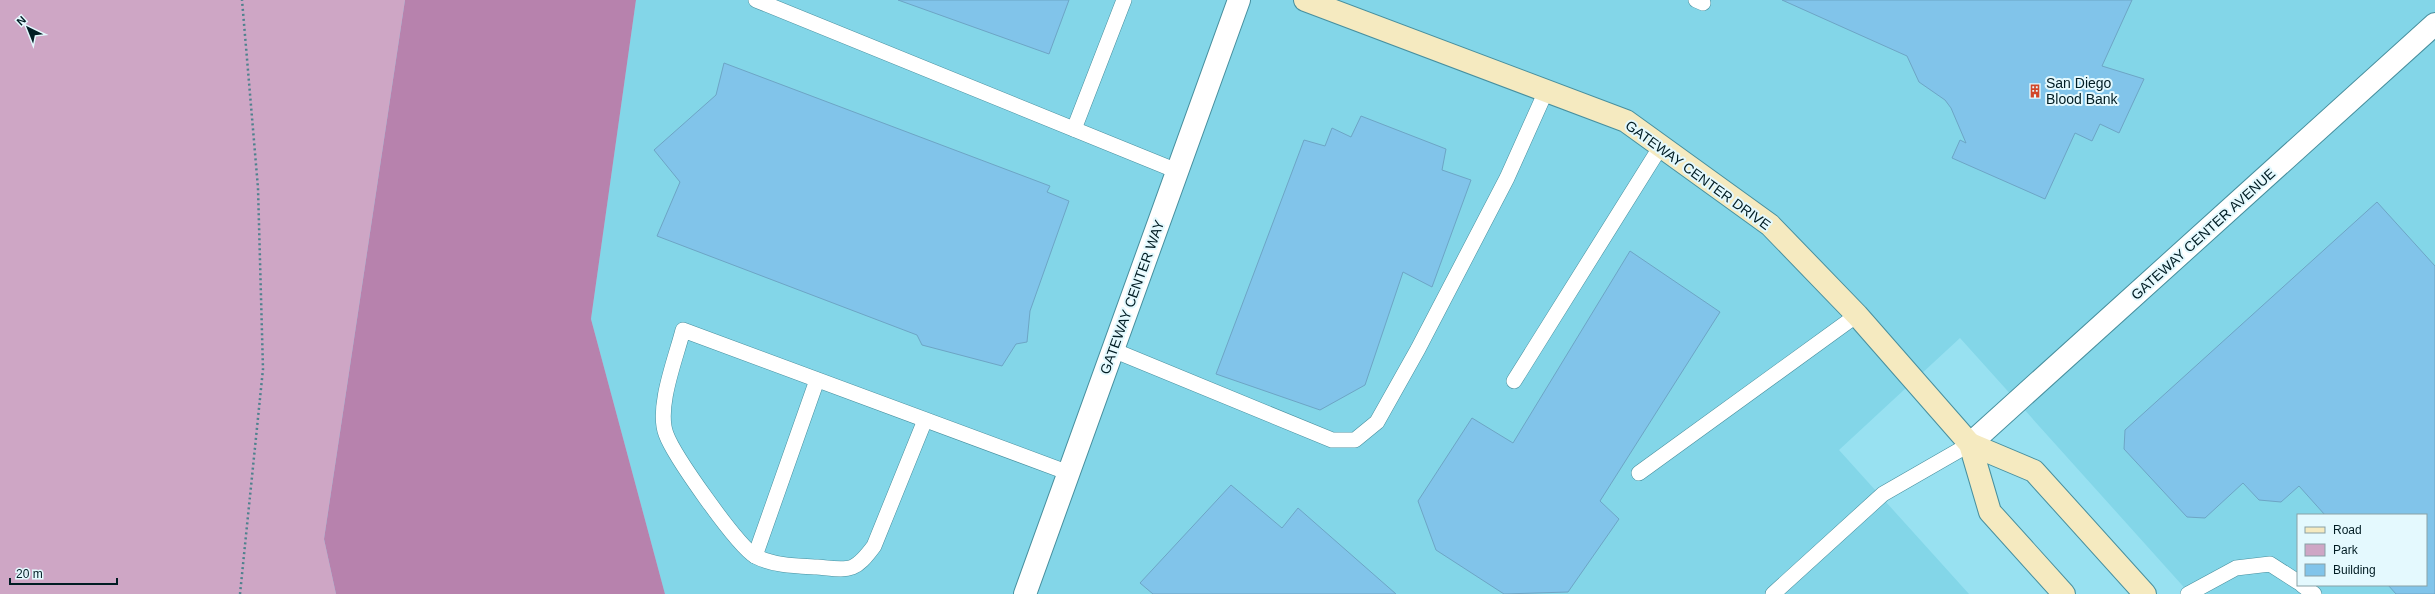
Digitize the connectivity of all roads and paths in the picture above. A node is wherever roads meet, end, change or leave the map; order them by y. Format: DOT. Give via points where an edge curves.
graph roads {
  1 [pos="242,0"];
  2 [pos="756,0"];
  3 [pos="1124,0"];
  4 [pos="1239,0"];
  5 [pos="1305,0"];
  6 [pos="2435,24"];
  7 [pos="1546,91"];
  8 [pos="1074,129"];
  9 [pos="1661,146"];
  10 [pos="1177,171"];
  11 [pos="1857,316"];
  12 [pos="1113,350"];
  13 [pos="817,380"];
  14 [pos="1514,381"];
  15 [pos="925,420"];
  16 [pos="1970,444"];
  17 [pos="1069,473"];
  18 [pos="1639,473"];
  19 [pos="755,556"];
  20 [pos="2297,581"];
  21 [pos="2303,586"];
  22 [pos="240,594"];
  23 [pos="1025,594"];
  24 [pos="1773,594"];
  25 [pos="2064,594"];
  26 [pos="2145,594"];
  27 [pos="2188,594"];
  28 [pos="2314,594"];
  1 -- 22 [label="path" via="258,188 263,369"];
  2 -- 8 [label="lane"];
  3 -- 8 [label="lane"];
  4 -- 10 [label="street, GATEWAY CENTER WAY"];
  5 -- 7 [label="street, GATEWAY CENTER DRIVE"];
  6 -- 16 [label="street, GATEWAY CENTER AVENUE"];
  7 -- 9 [label="street, GATEWAY CENTER DRIVE" via="1626,122"];
  7 -- 12 [label="lane" via="1507,178 1418,349 1377,422 1355,440 1332,440"];
  8 -- 10 [label="lane"];
  9 -- 11 [label="street, GATEWAY CENTER DRIVE" via="1770,225"];
  9 -- 14 [label="lane"];
  10 -- 12 [label="street, GATEWAY CENTER WAY"];
  11 -- 16 [label="street, GATEWAY CENTER DRIVE"];
  11 -- 18 [label="lane"];
  12 -- 17 [label="street, GATEWAY CENTER WAY"];
  13 -- 15 [label="lane"];
  13 -- 19 [label="lane"];
  13 -- 19 [label="lane" via="684,330 663,407 665,433 680,460 737,540"];
  15 -- 17 [label="lane"];
  15 -- 19 [label="lane" via="874,546 862,563 848,570 780,564"];
  16 -- 24 [label="lane" via="1883,494"];
  16 -- 25 [label="street, GATEWAY CENTER DRIVE" via="1990,512"];
  16 -- 26 [label="street, GATEWAY CENTER DRIVE" via="2034,471"];
  17 -- 23 [label="street, GATEWAY CENTER WAY"];
  20 -- 27 [label="lane" via="2270,564 2236,568"];
  21 -- 28 [label="lane"];
}
